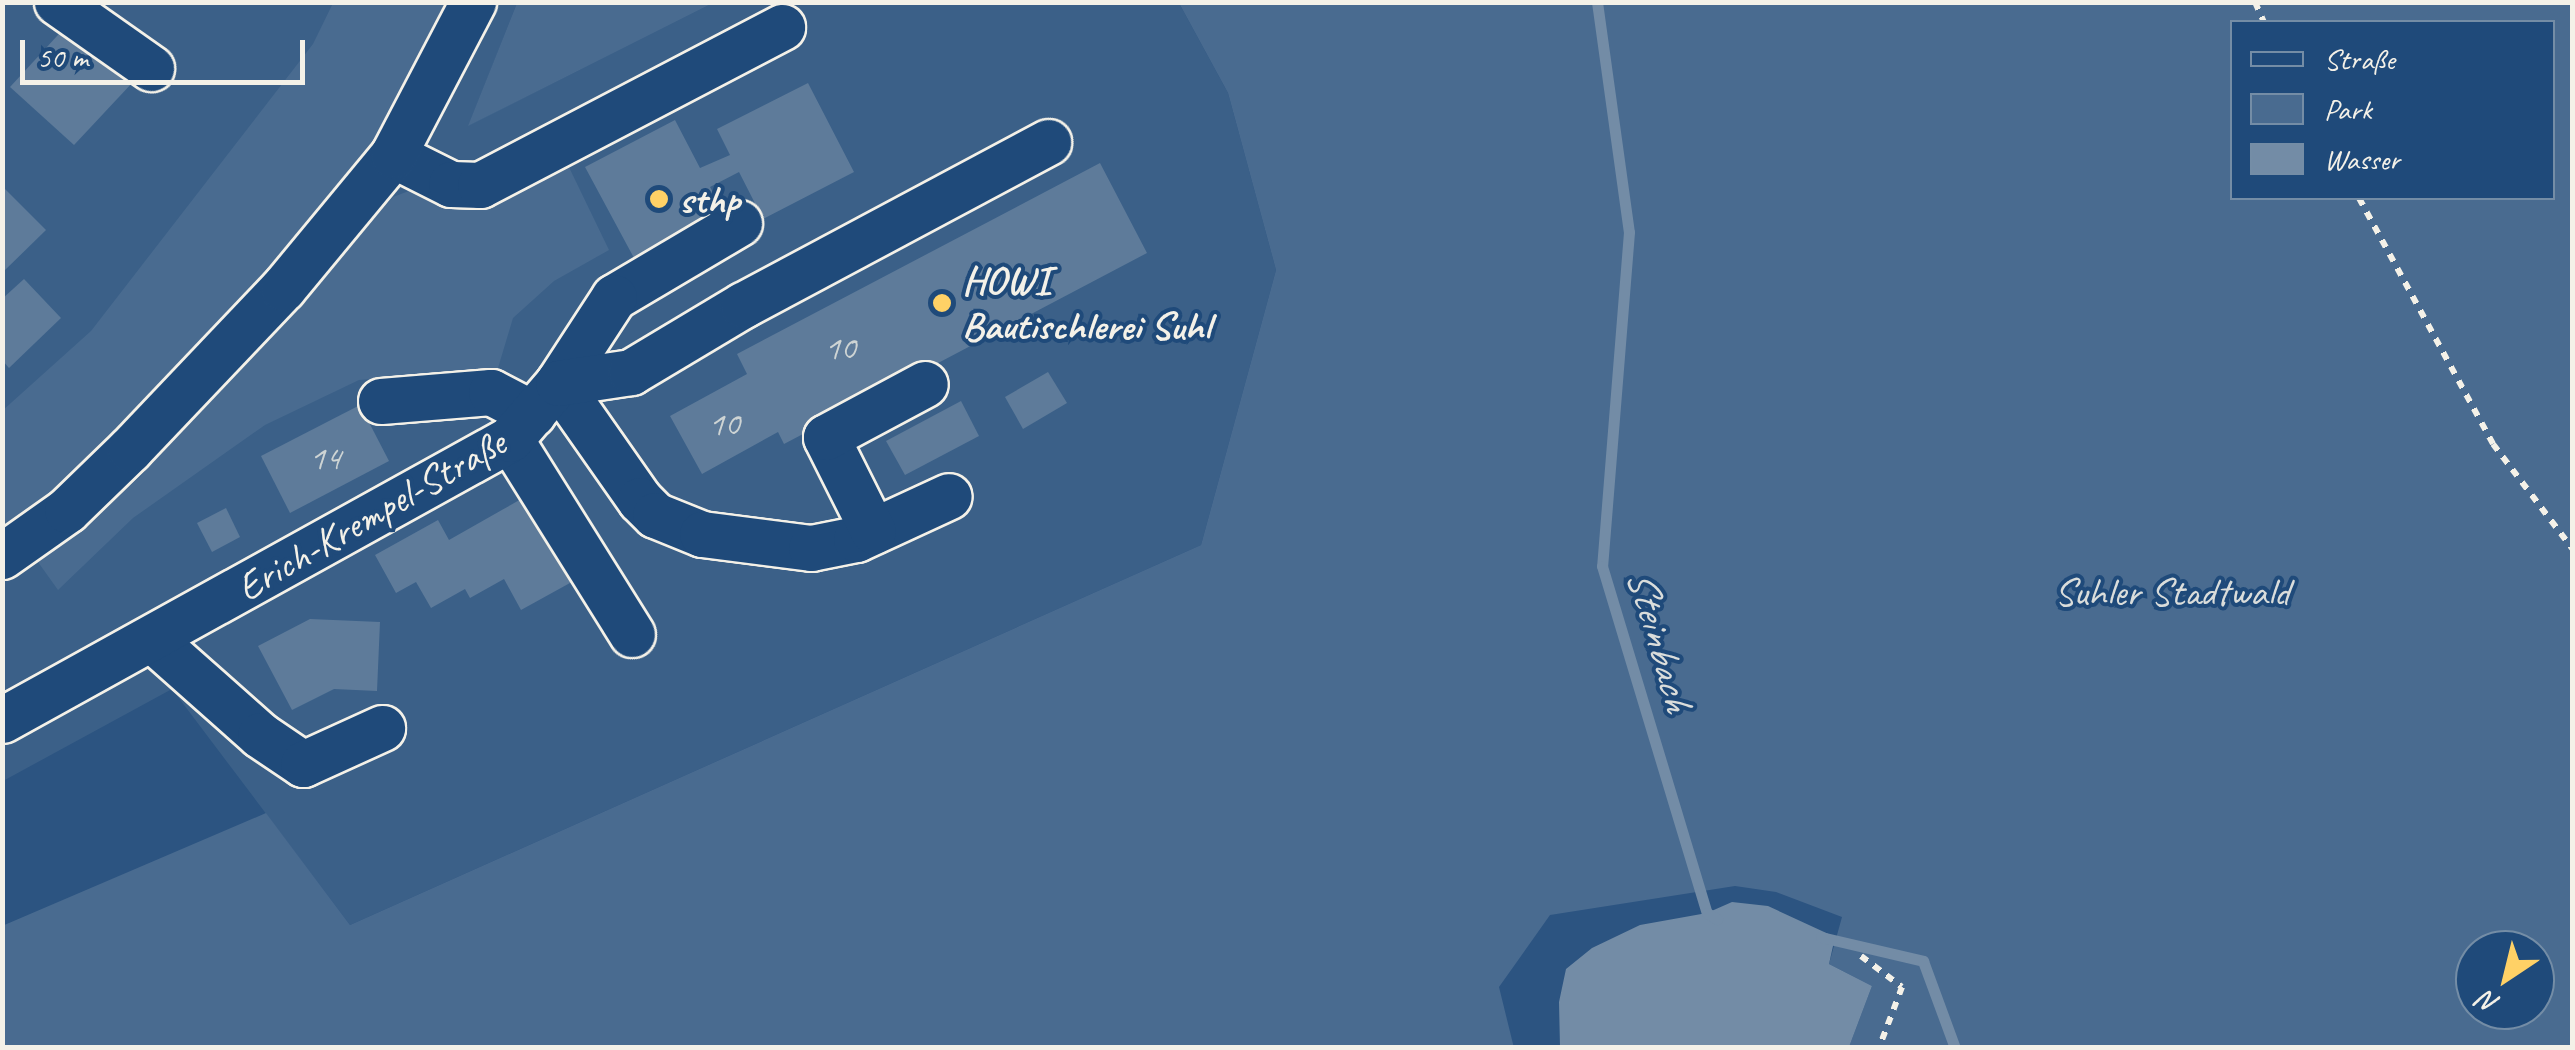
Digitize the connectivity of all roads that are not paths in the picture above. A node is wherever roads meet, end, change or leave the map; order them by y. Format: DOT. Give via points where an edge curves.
graph roads {
  1 [pos="57,2"];
  2 [pos="473,2"];
  3 [pos="782,28"];
  4 [pos="152,68"];
  5 [pos="1048,142"];
  6 [pos="393,155"];
  7 [pos="738,223"];
  8 [pos="925,384"];
  9 [pos="381,400"];
  10 [pos="534,412"];
  11 [pos="950,496"];
  12 [pos="873,531"];
  13 [pos="2,556"];
  14 [pos="632,634"];
  15 [pos="152,640"];
  16 [pos="2,720"];
  17 [pos="382,728"];
  1 -- 4 [label="street"];
  2 -- 6 [label="street"];
  3 -- 6 [label="street" via="480,185 451,184"];
  5 -- 10 [label="street, Erich-Krempel-Straße" via="743,304 630,372"];
  6 -- 13 [label="street" via="283,288 130,449 66,510"];
  7 -- 10 [label="street" via="614,297"];
  8 -- 12 [label="street" via="826,437"];
  9 -- 10 [label="street" via="491,392"];
  10 -- 12 [label="street" via="655,515 677,526 811,548"];
  10 -- 14 [label="street"];
  10 -- 15 [label="street, Erich-Krempel-Straße"];
  11 -- 12 [label="street"];
  15 -- 16 [label="street, Erich-Krempel-Straße"];
  15 -- 17 [label="street" via="303,764"];
}
